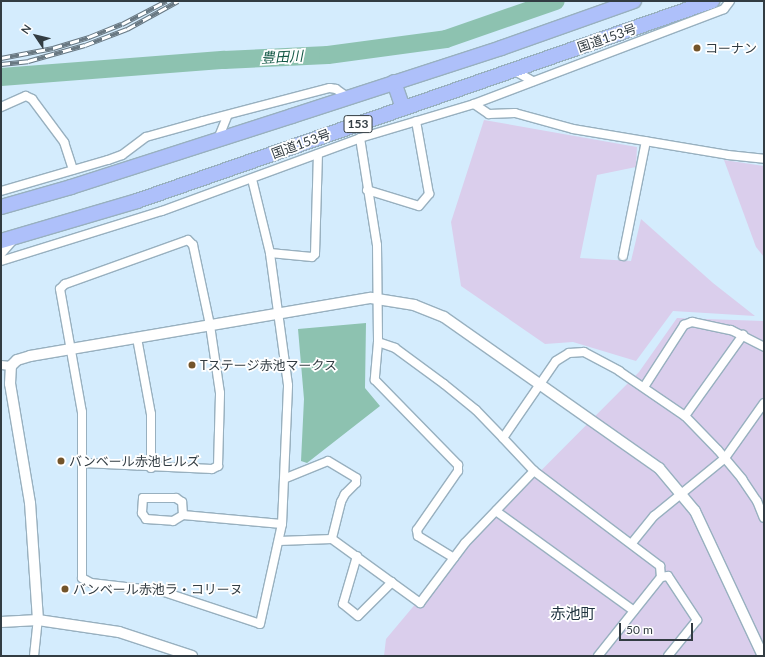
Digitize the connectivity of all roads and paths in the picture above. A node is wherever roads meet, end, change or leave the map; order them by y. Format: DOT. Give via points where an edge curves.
graph roads {
  1 [pos="634,1"];
  2 [pos="712,1"];
  3 [pos="730,1"];
  4 [pos="513,70"];
  5 [pos="533,81"];
  6 [pos="394,82"];
  7 [pos="349,98"];
  8 [pos="474,104"];
  9 [pos="1,107"];
  10 [pos="401,109"];
  11 [pos="227,117"];
  12 [pos="416,121"];
  13 [pos="396,125"];
  14 [pos="360,138"];
  15 [pos="218,139"];
  16 [pos="646,141"];
  17 [pos="302,143"];
  18 [pos="330,150"];
  19 [pos="318,154"];
  20 [pos="764,159"];
  21 [pos="108,160"];
  22 [pos="73,170"];
  23 [pos="102,177"];
  24 [pos="252,179"];
  25 [pos="366,190"];
  26 [pos="1,191"];
  27 [pos="1,207"];
  28 [pos="16,237"];
  29 [pos="1,241"];
  30 [pos="1,254"];
  31 [pos="270,254"];
  32 [pos="623,256"];
  33 [pos="1,261"];
  34 [pos="378,298"];
  35 [pos="279,312"];
  36 [pos="210,325"];
  37 [pos="743,335"];
  38 [pos="137,338"];
  39 [pos="378,342"];
  40 [pos="764,347"];
  41 [pos="71,349"];
  42 [pos="6,365"];
  43 [pos="541,385"];
  44 [pos="644,387"];
  45 [pos="764,403"];
  46 [pos="685,416"];
  47 [pos="503,438"];
  48 [pos="725,458"];
  49 [pos="83,463"];
  50 [pos="151,468"];
  51 [pos="534,471"];
  52 [pos="286,478"];
  53 [pos="683,494"];
  54 [pos="762,506"];
  55 [pos="496,511"];
  56 [pos="183,515"];
  57 [pos="764,518"];
  58 [pos="282,524"];
  59 [pos="332,539"];
  60 [pos="279,541"];
  61 [pos="632,543"];
  62 [pos="357,556"];
  63 [pos="454,558"];
  64 [pos="661,578"];
  65 [pos="392,582"];
  66 [pos="634,611"];
  67 [pos="38,620"];
  68 [pos="1,622"];
  69 [pos="34,656"];
  70 [pos="192,656"];
  71 [pos="598,656"];
  72 [pos="668,656"];
  73 [pos="763,656"];
  1 -- 6 [label="highway, 国道153号 / 153" via="501,48"];
  2 -- 4 [label="highway, 国道153号 / 153"];
  3 -- 5 [label="street" via="724,9"];
  4 -- 5 [label="street"];
  4 -- 10 [label="highway, 国道153号 / 153"];
  5 -- 8 [label="street"];
  6 -- 7 [label="highway, 国道153号 / 153"];
  6 -- 10 [label="highway"];
  7 -- 11 [label="street" via="336,88 330,88"];
  7 -- 15 [label="highway, 国道153号 / 153"];
  8 -- 12 [label="street"];
  8 -- 16 [label="street" via="489,114 515,113 573,129"];
  9 -- 22 [label="street" via="26,96 32,99 64,142"];
  10 -- 13 [label="street"];
  10 -- 17 [label="highway, 国道153号 / 153"];
  11 -- 15 [label="street"];
  11 -- 21 [label="street" via="146,137 122,155"];
  12 -- 13 [label="street"];
  12 -- 25 [label="street" via="429,194 419,206"];
  13 -- 14 [label="street"];
  14 -- 18 [label="street"];
  14 -- 25 [label="street"];
  15 -- 23 [label="highway, 国道153号 / 153"];
  16 -- 20 [label="street"];
  16 -- 32 [label="street"];
  17 -- 18 [label="street"];
  17 -- 28 [label="highway, 国道153号 / 153" via="137,201"];
  18 -- 19 [label="street"];
  19 -- 24 [label="street"];
  19 -- 31 [label="street" via="315,254 312,257"];
  21 -- 22 [label="street"];
  21 -- 23 [label="street"];
  22 -- 26 [label="street"];
  23 -- 27 [label="highway, 国道153号 / 153"];
  24 -- 31 [label="street"];
  24 -- 33 [label="street" via="155,214"];
  25 -- 34 [label="street" via="377,244"];
  28 -- 29 [label="highway, 国道153号 / 153"];
  28 -- 30 [label="street"];
  31 -- 35 [label="street"];
  34 -- 35 [label="street"];
  34 -- 39 [label="street"];
  34 -- 43 [label="street" via="414,305 444,317"];
  35 -- 36 [label="street"];
  35 -- 52 [label="street" via="288,385"];
  36 -- 38 [label="street"];
  36 -- 41 [label="street" via="193,245 188,240 65,284 60,289"];
  36 -- 50 [label="street" via="220,393 218,466 212,469"];
  37 -- 40 [label="street"];
  37 -- 44 [label="street" via="692,322 684,325"];
  37 -- 46 [label="street"];
  38 -- 41 [label="street"];
  38 -- 50 [label="street" via="151,414"];
  39 -- 47 [label="street" via="395,348 444,384 476,410"];
  39 -- 63 [label="street" via="375,380 458,465 458,471 417,530 418,536"];
  41 -- 42 [label="street" via="30,356"];
  41 -- 49 [label="street" via="82,412"];
  42 -- 67 [label="street" via="30,503"];
  43 -- 44 [label="street" via="561,356 576,351 584,352"];
  43 -- 47 [label="street"];
  43 -- 53 [label="street" via="659,468"];
  44 -- 46 [label="street"];
  45 -- 48 [label="street"];
  46 -- 48 [label="street"];
  47 -- 51 [label="street"];
  48 -- 53 [label="street"];
  48 -- 54 [label="street"];
  49 -- 50 [label="street"];
  49 -- 60 [label="street" via="80,548 82,578 85,581 161,591 260,624"];
  51 -- 55 [label="street"];
  51 -- 61 [label="street"];
  52 -- 58 [label="street"];
  52 -- 59 [label="street" via="328,461 356,478 356,483 341,502"];
  53 -- 61 [label="street" via="654,516"];
  53 -- 73 [label="street" via="695,511 723,567"];
  54 -- 57 [label="street"];
  55 -- 63 [label="street"];
  55 -- 66 [label="street"];
  56 -- 56 [label="street" via="173,521 143,518 143,498 176,498 182,502"];
  56 -- 58 [label="street"];
  58 -- 60 [label="street"];
  59 -- 60 [label="street"];
  59 -- 62 [label="street"];
  61 -- 64 [label="street" via="660,566"];
  62 -- 65 [label="street"];
  62 -- 65 [label="street" via="343,604 358,616"];
  63 -- 65 [label="street" via="420,603"];
  64 -- 66 [label="street"];
  64 -- 72 [label="street" via="668,576 697,620"];
  66 -- 71 [label="street"];
  67 -- 68 [label="street"];
  67 -- 69 [label="street"];
  67 -- 70 [label="street" via="119,632"];
}
